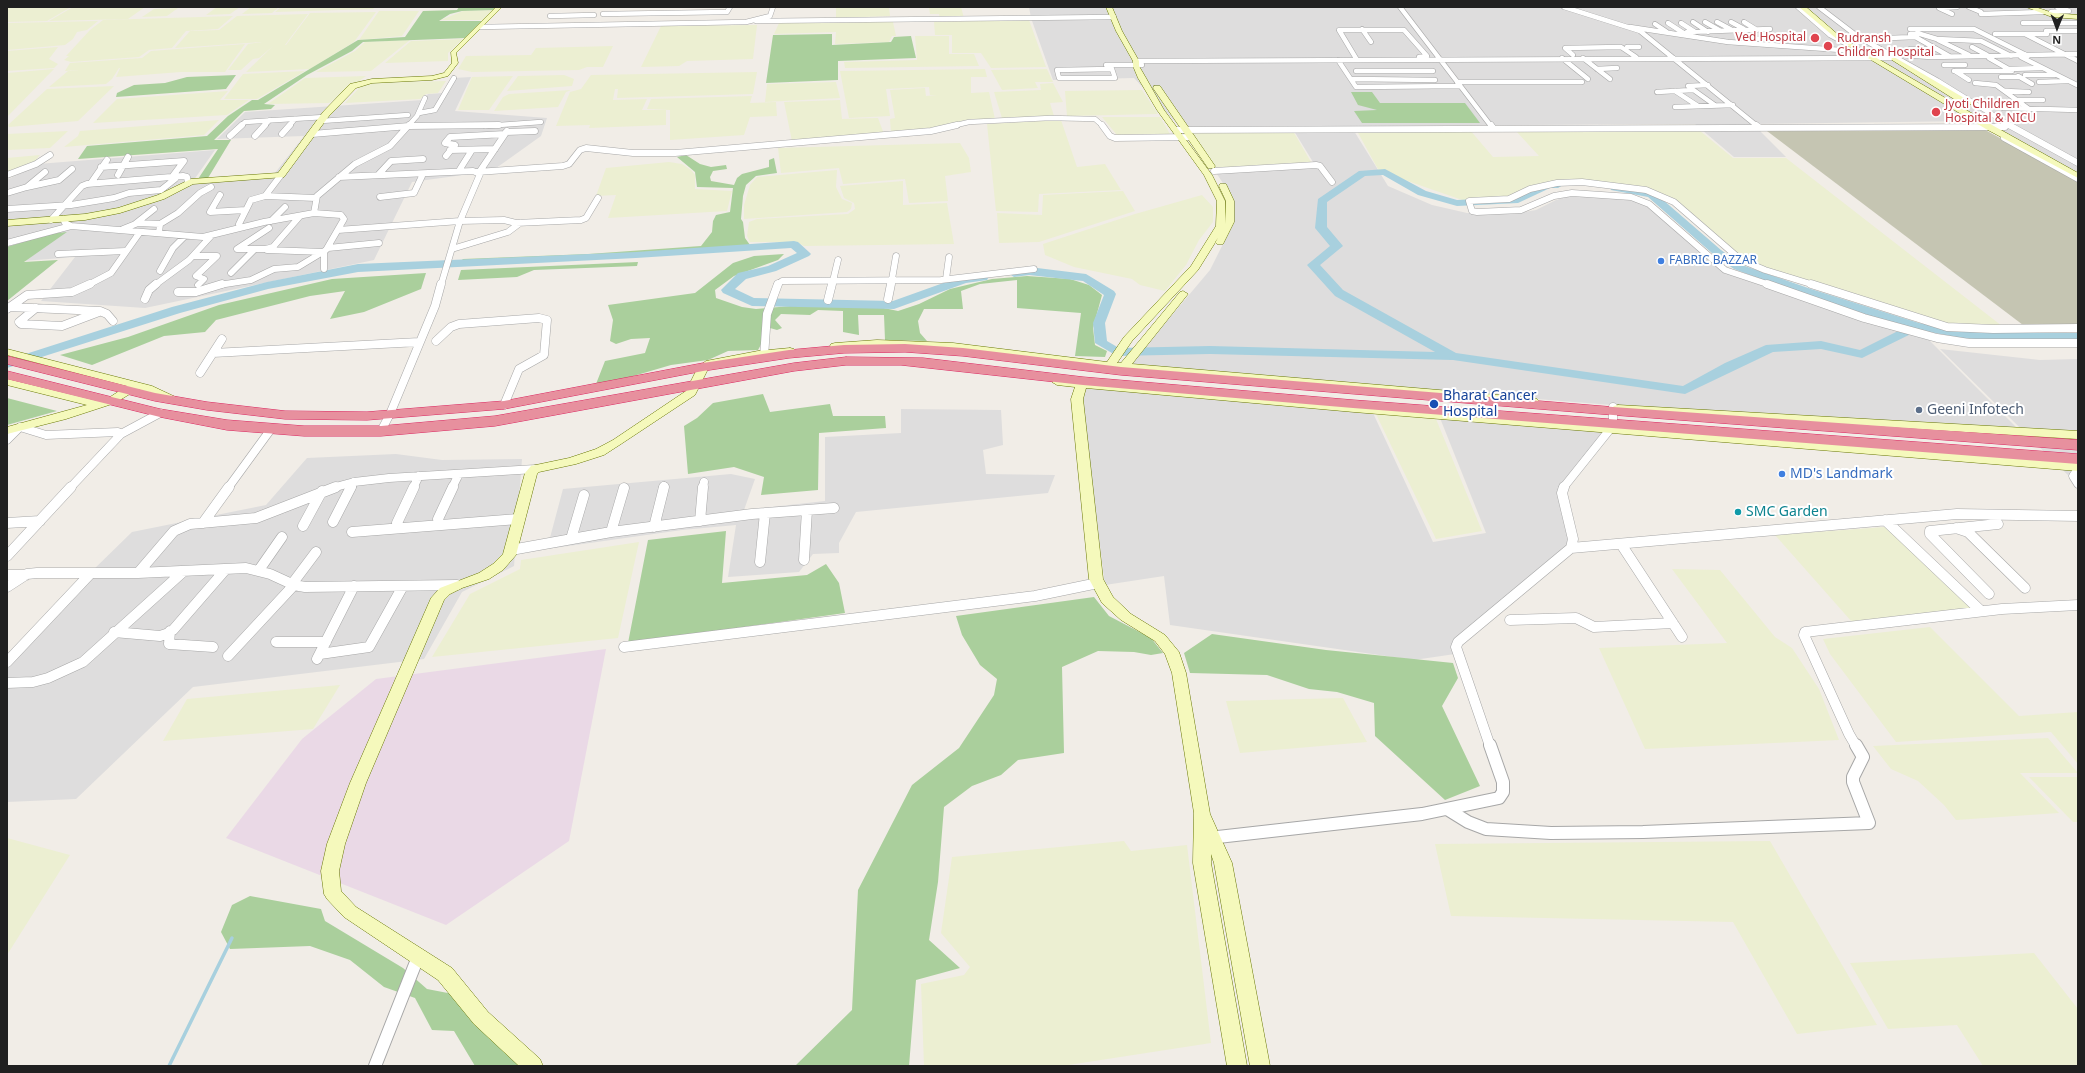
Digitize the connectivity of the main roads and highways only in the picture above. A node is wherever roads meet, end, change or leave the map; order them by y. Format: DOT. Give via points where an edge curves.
graph roads {
  1 [pos="8,355"];
  2 [pos="11,378"];
  3 [pos="574,392"];
  4 [pos="577,407"];
  5 [pos="1612,418"];
  6 [pos="1758,436"];
  7 [pos="1780,443"];
  8 [pos="2078,445"];
  9 [pos="1911,448"];
  10 [pos="1927,455"];
  11 [pos="2078,459"];
  1 -- 3 [label="highway" via="180,402 285,415 390,414 504,405"];
  2 -- 4 [label="highway" via="105,403 227,425 271,429 381,430 495,421"];
  3 -- 4 [label="highway"];
  3 -- 5 [label="highway" via="764,355 844,349 905,348 1117,366"];
  4 -- 5 [label="highway" via="794,367 846,361 901,360 1082,383"];
  5 -- 6 [label="highway"];
  5 -- 8 [label="highway" via="1734,417"];
  6 -- 7 [label="highway"];
  6 -- 9 [label="highway"];
  9 -- 10 [label="highway"];
  9 -- 11 [label="highway"];
}
